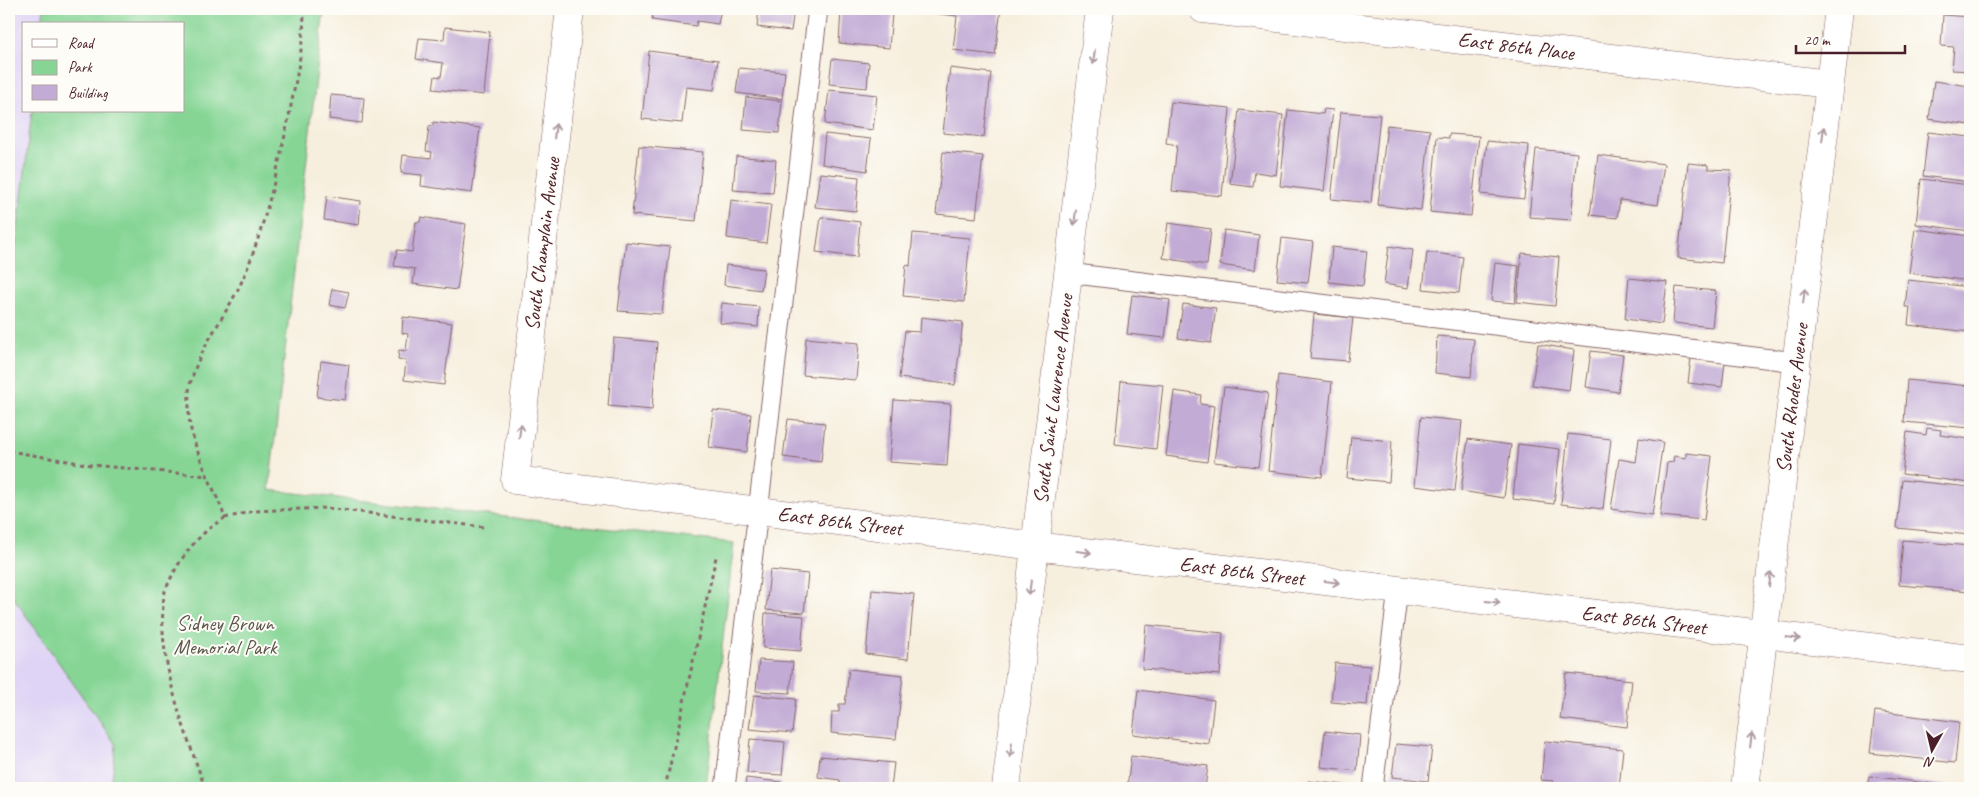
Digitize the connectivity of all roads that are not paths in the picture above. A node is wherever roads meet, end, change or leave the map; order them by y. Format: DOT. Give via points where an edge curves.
graph roads {
  1 [pos="570,9"];
  2 [pos="818,9"];
  3 [pos="1100,9"];
  4 [pos="1203,9"];
  5 [pos="1839,9"];
  6 [pos="1830,84"];
  7 [pos="1068,273"];
  8 [pos="1796,362"];
  9 [pos="515,480"];
  10 [pos="758,511"];
  11 [pos="1035,546"];
  12 [pos="1398,590"];
  13 [pos="1764,634"];
  14 [pos="1970,659"];
  15 [pos="725,788"];
  16 [pos="1006,788"];
  17 [pos="1373,788"];
  18 [pos="1745,788"];
  9 -- 1 [label="street, South Champlain Avenue, one-way"];
  2 -- 10 [label="lane"];
  3 -- 7 [label="street, South Saint Lawrence Avenue, one-way"];
  4 -- 6 [label="street, East 86th Place"];
  5 -- 6 [label="street, South Rhodes Avenue"];
  8 -- 6 [label="street, South Rhodes Avenue, one-way"];
  7 -- 8 [label="lane"];
  7 -- 11 [label="street, South Saint Lawrence Avenue"];
  13 -- 8 [label="street, South Rhodes Avenue, one-way"];
  9 -- 10 [label="street, East 86th Street"];
  10 -- 11 [label="street, East 86th Street"];
  10 -- 15 [label="lane"];
  11 -- 12 [label="street, East 86th Street, one-way"];
  11 -- 16 [label="street, South Saint Lawrence Avenue, one-way"];
  12 -- 13 [label="street, East 86th Street, one-way"];
  12 -- 17 [label="lane"];
  13 -- 14 [label="street, East 86th Street, one-way"];
  18 -- 13 [label="street, South Rhodes Avenue, one-way"];
}
